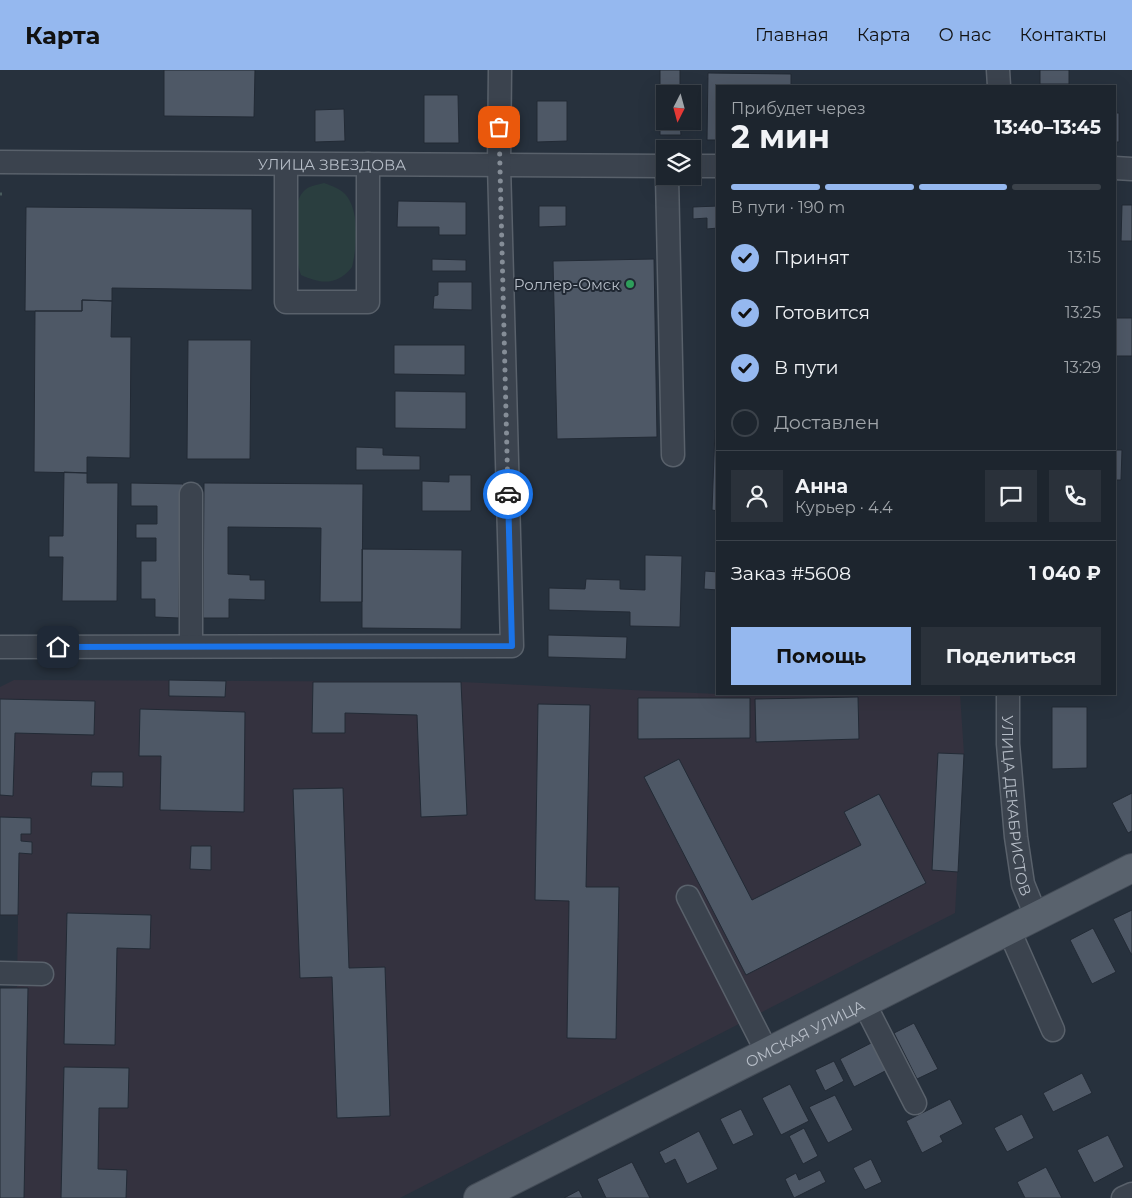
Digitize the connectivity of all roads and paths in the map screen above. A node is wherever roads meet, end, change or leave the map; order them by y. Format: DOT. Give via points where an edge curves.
graph roads {
  1 [pos="500,70"];
  2 [pos="998,70"];
  3 [pos="999,85"];
  4 [pos="0,162"];
  5 [pos="286,164"];
  6 [pos="368,164"];
  7 [pos="499,165"];
  8 [pos="656,166"];
  9 [pos="701,166"];
  10 [pos="716,166"];
  11 [pos="1116,168"];
  12 [pos="1132,169"];
  13 [pos="667,185"];
  14 [pos="673,456"];
  15 [pos="191,494"];
  16 [pos="191,646"];
  17 [pos="0,647"];
  18 [pos="1008,695"];
  19 [pos="1132,868"];
  20 [pos="688,897"];
  21 [pos="1036,916"];
  22 [pos="1009,930"];
  23 [pos="0,973"];
  24 [pos="42,974"];
  25 [pos="864,1003"];
  26 [pos="1054,1030"];
  27 [pos="767,1052"];
  28 [pos="916,1103"];
  29 [pos="511,1191"];
  30 [pos="1132,1194"];
  31 [pos="478,1198"];
  32 [pos="1123,1198"];
  1 -- 7 [label="street"];
  2 -- 3 [label="street"];
  4 -- 5 [label="street, УЛИЦА ЗВЕЗДОВА"];
  5 -- 6 [label="street, УЛИЦА ЗВЕЗДОВА"];
  5 -- 6 [label="street" via="286,302 368,302"];
  6 -- 7 [label="street, УЛИЦА ЗВЕЗДОВА"];
  7 -- 8 [label="street, УЛИЦА ЗВЕЗДОВА"];
  7 -- 16 [label="street" via="512,646"];
  9 -- 10 [label="street"];
  11 -- 12 [label="street"];
  13 -- 14 [label="street"];
  15 -- 16 [label="street"];
  16 -- 17 [label="street"];
  18 -- 21 [label="street, УЛИЦА ДЕКАБРИСТОВ" via="1008,744 1016,837 1023,884"];
  19 -- 21 [label="main road, ОМСКАЯ УЛИЦА"];
  20 -- 27 [label="street"];
  21 -- 22 [label="main road, ОМСКАЯ УЛИЦА"];
  22 -- 25 [label="main road, ОМСКАЯ УЛИЦА"];
  22 -- 26 [label="street"];
  23 -- 24 [label="street"];
  25 -- 27 [label="main road, ОМСКАЯ УЛИЦА"];
  25 -- 28 [label="street"];
  27 -- 29 [label="main road, ОМСКАЯ УЛИЦА"];
  29 -- 31 [label="main road, ОМСКАЯ УЛИЦА"];
  30 -- 32 [label="street"];
}
